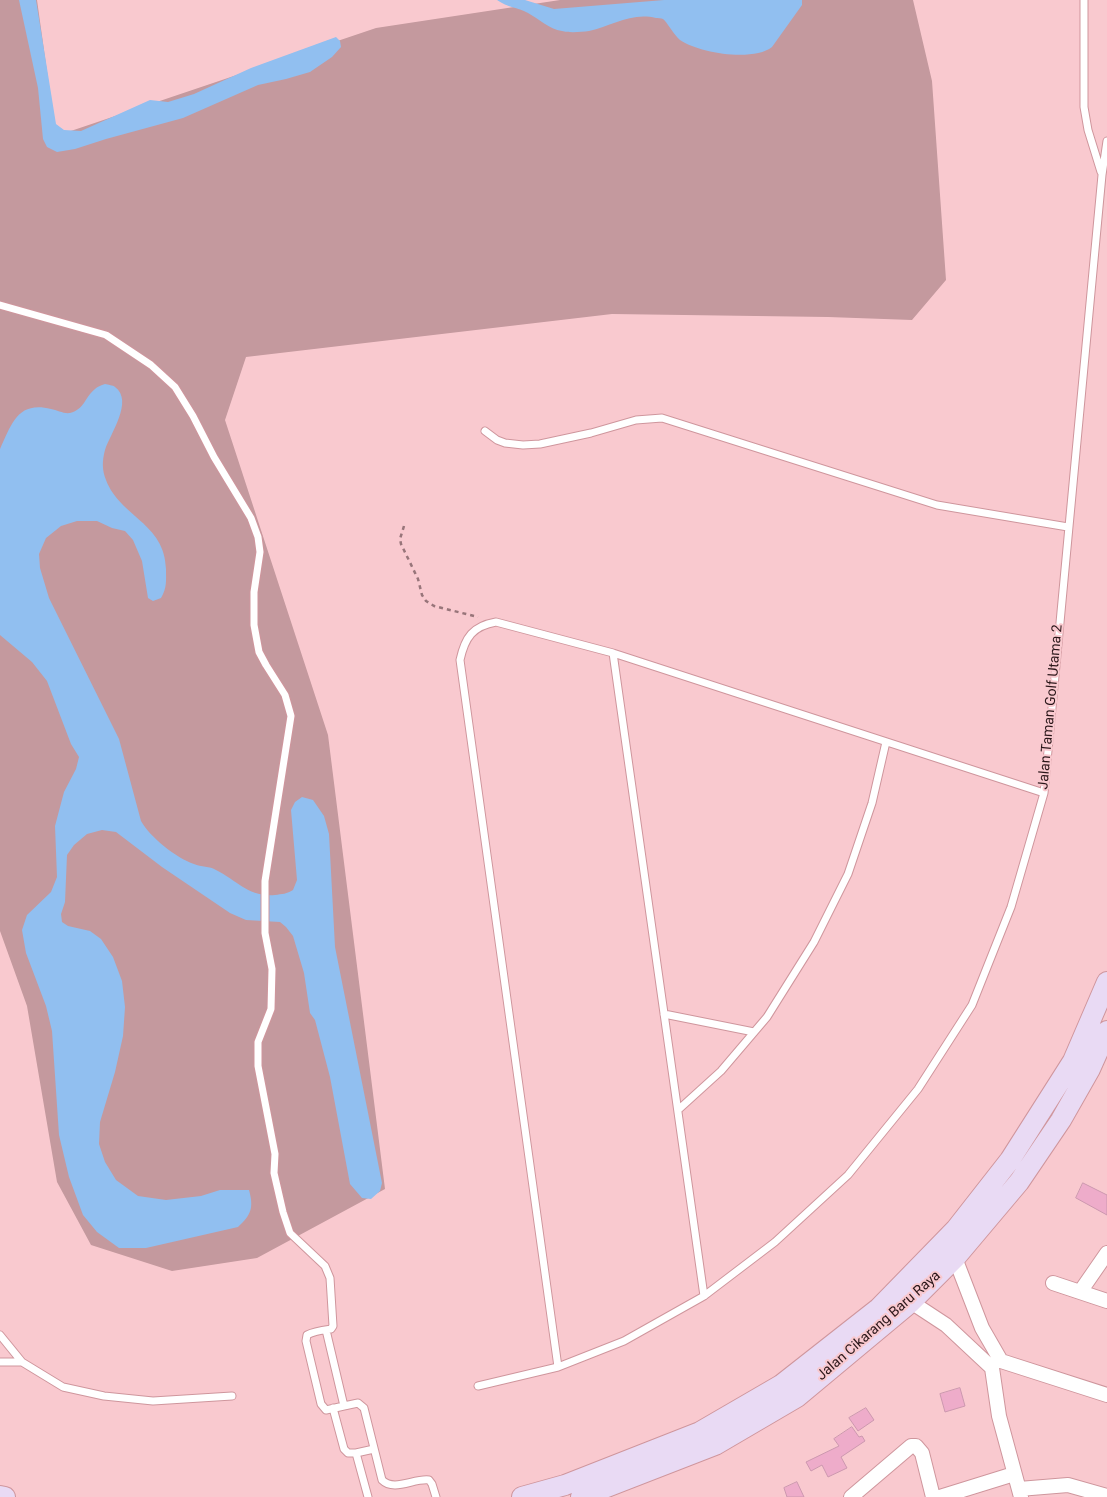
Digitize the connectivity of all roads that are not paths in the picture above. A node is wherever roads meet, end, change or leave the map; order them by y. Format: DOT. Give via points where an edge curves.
graph roads {
  1 [pos="1084,0"];
  2 [pos="1107,141"];
  3 [pos="1102,175"];
  4 [pos="0,305"];
  5 [pos="485,432"];
  6 [pos="1068,527"];
  7 [pos="613,653"];
  8 [pos="886,742"];
  9 [pos="1044,793"];
  10 [pos="1107,982"];
  11 [pos="664,1014"];
  12 [pos="1107,1031"];
  13 [pos="754,1032"];
  14 [pos="678,1110"];
  15 [pos="1107,1253"];
  16 [pos="955,1258"];
  17 [pos="1054,1283"];
  18 [pos="1080,1292"];
  19 [pos="704,1296"];
  20 [pos="1107,1301"];
  21 [pos="912,1302"];
  22 [pos="326,1330"];
  23 [pos="0,1335"];
  24 [pos="0,1362"];
  25 [pos="22,1362"];
  26 [pos="996,1364"];
  27 [pos="558,1367"];
  28 [pos="478,1386"];
  29 [pos="1107,1395"];
  30 [pos="232,1396"];
  31 [pos="344,1406"];
  32 [pos="333,1408"];
  33 [pos="374,1449"];
  34 [pos="356,1453"];
  35 [pos="1014,1474"];
  36 [pos="1020,1493"];
  37 [pos="0,1496"];
  38 [pos="1107,1496"];
  39 [pos="5,1497"];
  40 [pos="368,1497"];
  41 [pos="436,1497"];
  42 [pos="522,1497"];
  43 [pos="581,1497"];
  44 [pos="851,1497"];
  45 [pos="934,1497"];
  46 [pos="940,1497"];
  1 -- 3 [label="lane, Jalan Taman Golf Utama 2" via="1084,107"];
  2 -- 3 [label="lane, Jalan Taman Golf Utama 2"];
  3 -- 6 [label="lane, Jalan Taman Golf Utama 2"];
  4 -- 22 [label="lane" via="106,335 151,365 174,387 193,416 251,518 258,537 260,552 254,592 254,625 259,652 285,695 291,716 265,881 265,933 272,969 271,1009 258,1042 258,1066 275,1154 274,1174 290,1233 325,1266 330,1278 333,1326"];
  5 -- 6 [label="lane" via="505,443 540,444 636,420 662,418 937,505"];
  6 -- 9 [label="lane, Jalan Taman Golf Utama 2"];
  7 -- 8 [label="lane"];
  7 -- 11 [label="lane"];
  7 -- 27 [label="lane" via="496,622 484,624 473,631 463,646 460,660"];
  8 -- 9 [label="lane"];
  8 -- 13 [label="lane" via="872,803 848,874 814,942"];
  9 -- 19 [label="lane, Jalan Taman Golf Utama 2" via="1011,907 972,1005 918,1088 848,1175 775,1242"];
  10 -- 42 [label="main road, Jalan Cikarang Baru Raya" via="1073,1061 1010,1160 956,1229 879,1308 781,1385 700,1432 566,1485"];
  11 -- 13 [label="lane"];
  11 -- 14 [label="lane"];
  12 -- 16 [label="main road, Jalan Cikarang Baru Raya" via="1090,1069 1050,1136 1019,1182"];
  13 -- 14 [label="lane" via="721,1071"];
  14 -- 19 [label="lane"];
  15 -- 18 [label="street"];
  16 -- 21 [label="main road, Jalan Cikarang Baru Raya"];
  16 -- 26 [label="street"];
  17 -- 18 [label="street"];
  18 -- 20 [label="street"];
  19 -- 27 [label="lane, Jalan Taman Golf Utama 2" via="624,1341"];
  21 -- 26 [label="street"];
  21 -- 43 [label="main road, Jalan Cikarang Baru Raya" via="797,1397 714,1445"];
  22 -- 31 [label="lane"];
  22 -- 32 [label="lane" via="311,1333 306,1341 320,1404 326,1410"];
  23 -- 25 [label="lane"];
  24 -- 25 [label="lane"];
  25 -- 30 [label="lane" via="63,1387 104,1396 153,1401"];
  26 -- 29 [label="street"];
  26 -- 35 [label="street" via="999,1416"];
  27 -- 28 [label="lane, Jalan Taman Golf Utama 2"];
  31 -- 32 [label="lane"];
  31 -- 33 [label="lane" via="358,1403 364,1408"];
  32 -- 34 [label="lane" via="344,1449 348,1453"];
  33 -- 34 [label="lane"];
  33 -- 41 [label="lane" via="386,1484 392,1486 429,1480"];
  34 -- 40 [label="lane"];
  35 -- 36 [label="street"];
  35 -- 46 [label="street"];
  36 -- 38 [label="street" via="1068,1485"];
  37 -- 39 [label="main road"];
  44 -- 45 [label="street" via="911,1446 916,1446 922,1453"];
}
